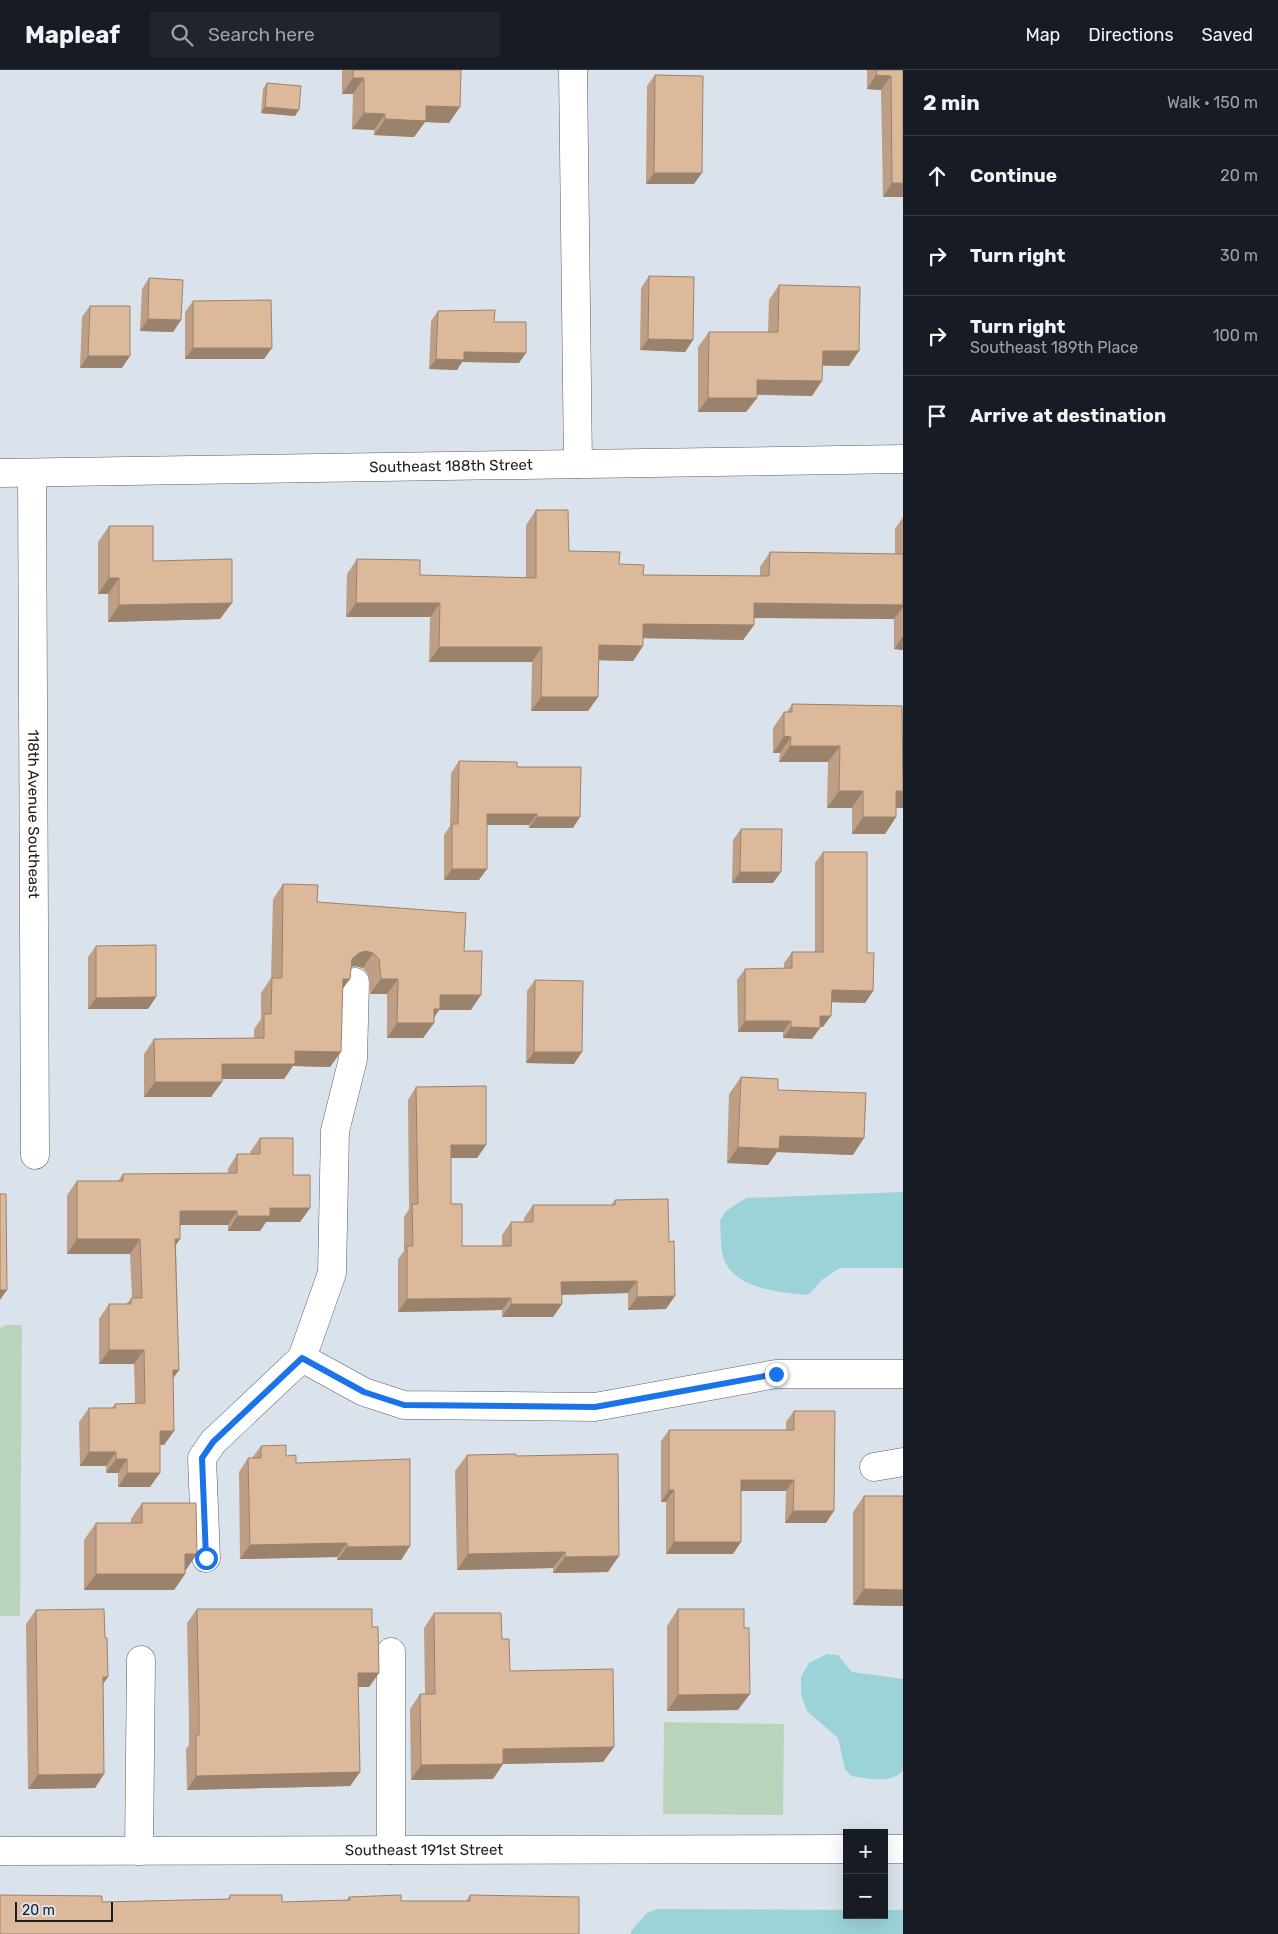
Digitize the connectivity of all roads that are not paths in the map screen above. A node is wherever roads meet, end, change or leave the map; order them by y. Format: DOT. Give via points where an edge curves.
graph roads {
  1 [pos="573,70"];
  2 [pos="903,459"];
  3 [pos="578,464"];
  4 [pos="0,473"];
  5 [pos="32,473"];
  6 [pos="355,982"];
  7 [pos="34,1155"];
  8 [pos="302,1358"];
  9 [pos="903,1374"];
  10 [pos="903,1462"];
  11 [pos="874,1467"];
  12 [pos="206,1558"];
  13 [pos="391,1652"];
  14 [pos="141,1660"];
  15 [pos="843,1849"];
  16 [pos="888,1849"];
  17 [pos="903,1849"];
  18 [pos="391,1850"];
  19 [pos="0,1851"];
  20 [pos="139,1851"];
  1 -- 3 [label="street"];
  2 -- 3 [label="street, Southeast 188th Street"];
  3 -- 5 [label="street, Southeast 188th Street"];
  4 -- 5 [label="street, Southeast 188th Street"];
  5 -- 7 [label="street, 118th Avenue Southeast"];
  6 -- 8 [label="street" via="353,1059 335,1131 332,1272"];
  8 -- 9 [label="street" via="364,1392 404,1405 595,1407 776,1374"];
  8 -- 12 [label="street" via="213,1442 202,1458"];
  10 -- 11 [label="street"];
  13 -- 18 [label="street"];
  14 -- 20 [label="street"];
  15 -- 18 [label="street, Southeast 191st Street"];
  16 -- 17 [label="street"];
  18 -- 20 [label="street, Southeast 191st Street"];
  19 -- 20 [label="street, Southeast 191st Street"];
}
